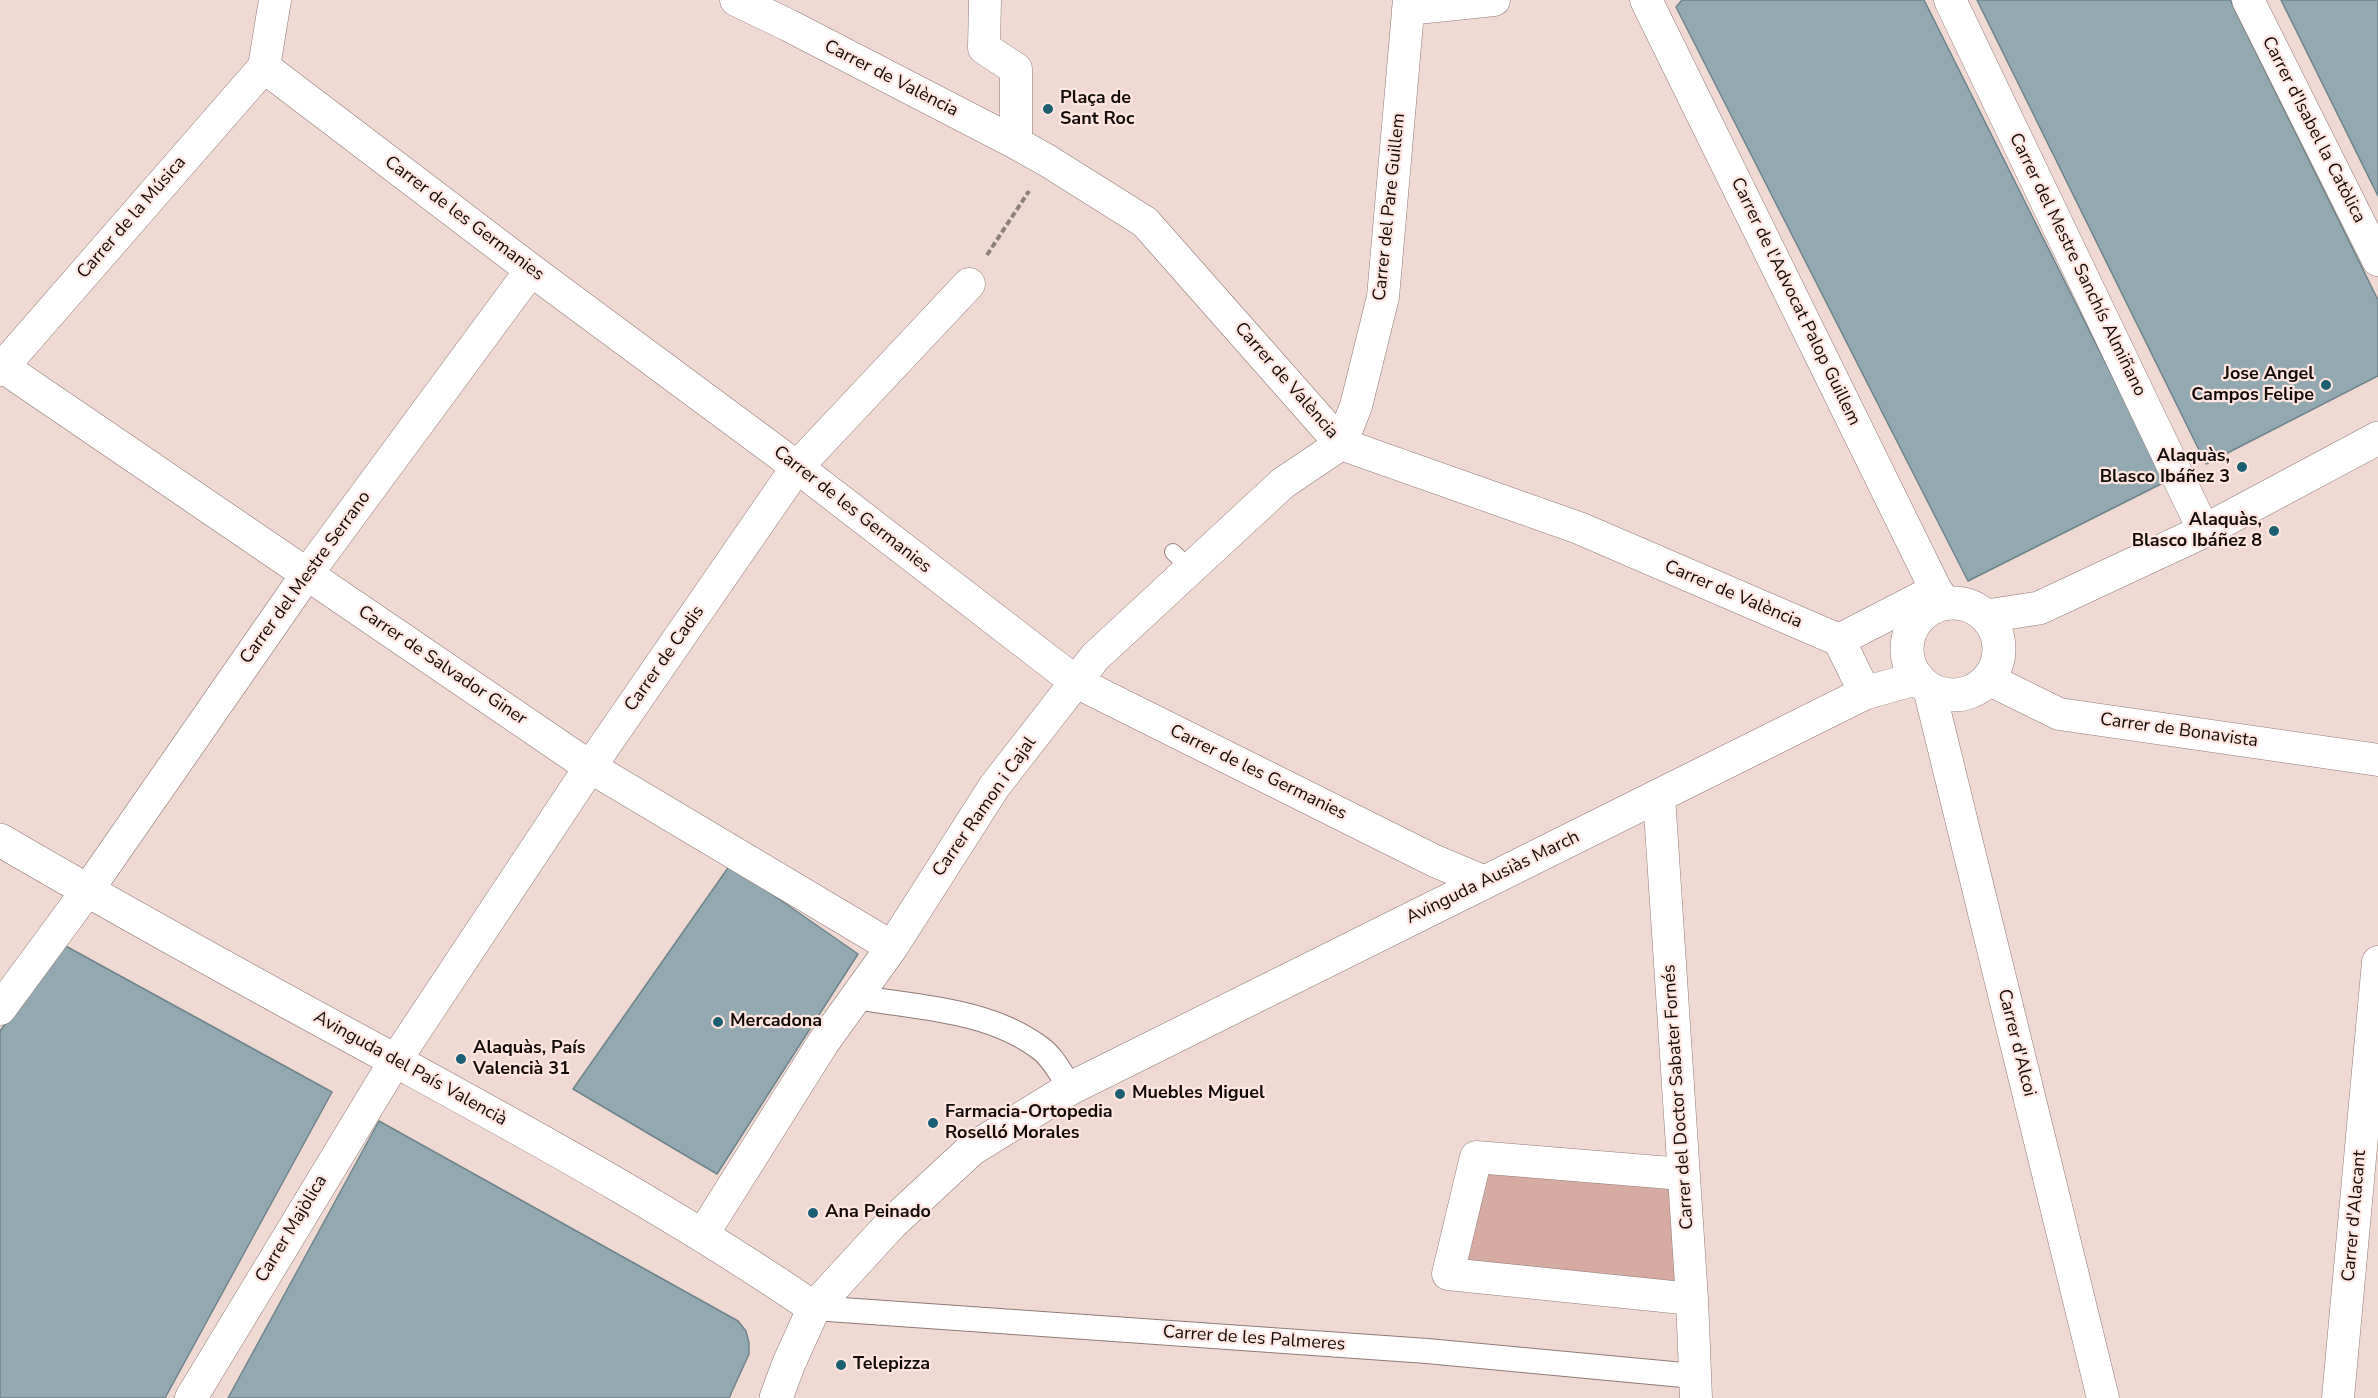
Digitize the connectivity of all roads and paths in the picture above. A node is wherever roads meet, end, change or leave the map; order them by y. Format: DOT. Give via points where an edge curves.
graph roads {
  1 [pos="276,0"];
  2 [pos="736,0"];
  3 [pos="985,0"];
  4 [pos="1494,0"];
  5 [pos="1646,0"];
  6 [pos="1950,0"];
  7 [pos="2248,0"];
  8 [pos="1409,5"];
  9 [pos="790,12"];
  10 [pos="264,67"];
  11 [pos="1016,143"];
  12 [pos="1048,161"];
  13 [pos="2378,260"];
  14 [pos="531,270"];
  15 [pos="969,284"];
  16 [pos="1,368"];
  17 [pos="2378,438"];
  18 [pos="1341,444"];
  19 [pos="798,467"];
  20 [pos="2204,531"];
  21 [pos="307,574"];
  22 [pos="1940,597"];
  23 [pos="1986,616"];
  24 [pos="1839,640"];
  25 [pos="1988,679"];
  26 [pos="1076,682"];
  27 [pos="1923,683"];
  28 [pos="1865,693"];
  29 [pos="2378,760"];
  30 [pos="590,767"];
  31 [pos="1659,796"];
  32 [pos="0,840"];
  33 [pos="1485,882"];
  34 [pos="87,891"];
  35 [pos="892,947"];
  36 [pos="2378,962"];
  37 [pos="856,998"];
  38 [pos="0,1009"];
  39 [pos="395,1061"];
  40 [pos="1071,1088"];
  41 [pos="1683,1174"];
  42 [pos="703,1234"];
  43 [pos="1692,1299"];
  44 [pos="814,1308"];
  45 [pos="1695,1387"];
  46 [pos="191,1398"];
  47 [pos="776,1398"];
  48 [pos="2103,1398"];
  49 [pos="2338,1398"];
  1 -- 10 [label="street"];
  2 -- 9 [label="street, Carrer de València"];
  3 -- 11 [label="street" via="984,48 1016,69"];
  4 -- 8 [label="street"];
  5 -- 22 [label="street, Carrer de l'Advocat Palop Guillem"];
  6 -- 20 [label="street, Carrer del Mestre Sanchís Almiñano"];
  7 -- 13 [label="street, Carrer d'Isabel la Catòlica"];
  8 -- 18 [label="street, Carrer del Pare Guillem" via="1383,297 1356,406"];
  9 -- 11 [label="street, Carrer de València"];
  10 -- 14 [label="street, Carrer de les Germanies"];
  10 -- 16 [label="street, Carrer de la Música"];
  11 -- 12 [label="street, Carrer de València"];
  12 -- 15 [label="path"];
  12 -- 18 [label="street, Carrer de València" via="1145,222"];
  14 -- 19 [label="street, Carrer de les Germanies"];
  14 -- 21 [label="street, Carrer del Mestre Serrano"];
  15 -- 19 [label="street, Carrer de Cadis"];
  16 -- 21 [label="street, Carrer de Salvador Giner"];
  17 -- 20 [label="street"];
  18 -- 24 [label="street, Carrer de València" via="1579,528"];
  18 -- 26 [label="street, Carrer Ramon i Cajal" via="1282,483 1182,561"];
  19 -- 26 [label="street, Carrer de les Germanies"];
  19 -- 30 [label="street, Carrer de Cadis"];
  20 -- 23 [label="street" via="2039,608"];
  21 -- 30 [label="street, Carrer de Salvador Giner"];
  21 -- 34 [label="street, Carrer del Mestre Serrano"];
  22 -- 23 [label="street" via="1973,607"];
  22 -- 24 [label="street"];
  22 -- 27 [label="street" via="1909,635 1911,669"];
  23 -- 25 [label="street" via="1998,635 2000,650"];
  24 -- 28 [label="street"];
  25 -- 27 [label="street" via="1973,690 1953,694 1943,694"];
  25 -- 29 [label="street, Carrer de Bonavista" via="2059,714"];
  26 -- 33 [label="street, Carrer de les Germanies"];
  26 -- 35 [label="street, Carrer Ramon i Cajal" via="994,788"];
  27 -- 28 [label="street, Avinguda Ausiàs March"];
  27 -- 48 [label="street, Carrer d'Alcoi"];
  28 -- 31 [label="street, Avinguda Ausiàs March"];
  30 -- 35 [label="street, Carrer de Salvador Giner"];
  30 -- 39 [label="street, Carrer de Cadis"];
  31 -- 33 [label="street, Avinguda Ausiàs March"];
  31 -- 41 [label="street, Carrer del Doctor Sabater Fornés"];
  32 -- 34 [label="street, Avinguda del País Valencià"];
  33 -- 40 [label="street, Avinguda Ausiàs March"];
  34 -- 38 [label="street, Carrer del Mestre Serrano"];
  34 -- 39 [label="street, Avinguda del País Valencià"];
  35 -- 37 [label="street, Carrer Ramon i Cajal"];
  36 -- 49 [label="street, Carrer d'Alacant"];
  37 -- 40 [label="street" via="1002,1025 1042,1049"];
  37 -- 42 [label="street, Carrer Ramon i Cajal" via="823,1042"];
  39 -- 42 [label="street, Avinguda del País Valencià"];
  39 -- 46 [label="street, Carrer Majòlica"];
  40 -- 44 [label="street, Avinguda Ausiàs March" via="972,1149 891,1224"];
  41 -- 43 [label="street, Carrer del Doctor Sabater Fornés"];
  41 -- 43 [label="street" via="1476,1157 1448,1274"];
  42 -- 44 [label="street, Avinguda del País Valencià"];
  43 -- 45 [label="street, Carrer del Doctor Sabater Fornés"];
  44 -- 45 [label="street, Carrer de les Palmeres" via="1427,1351"];
  44 -- 47 [label="street, Avinguda Ausiàs March"];
}
